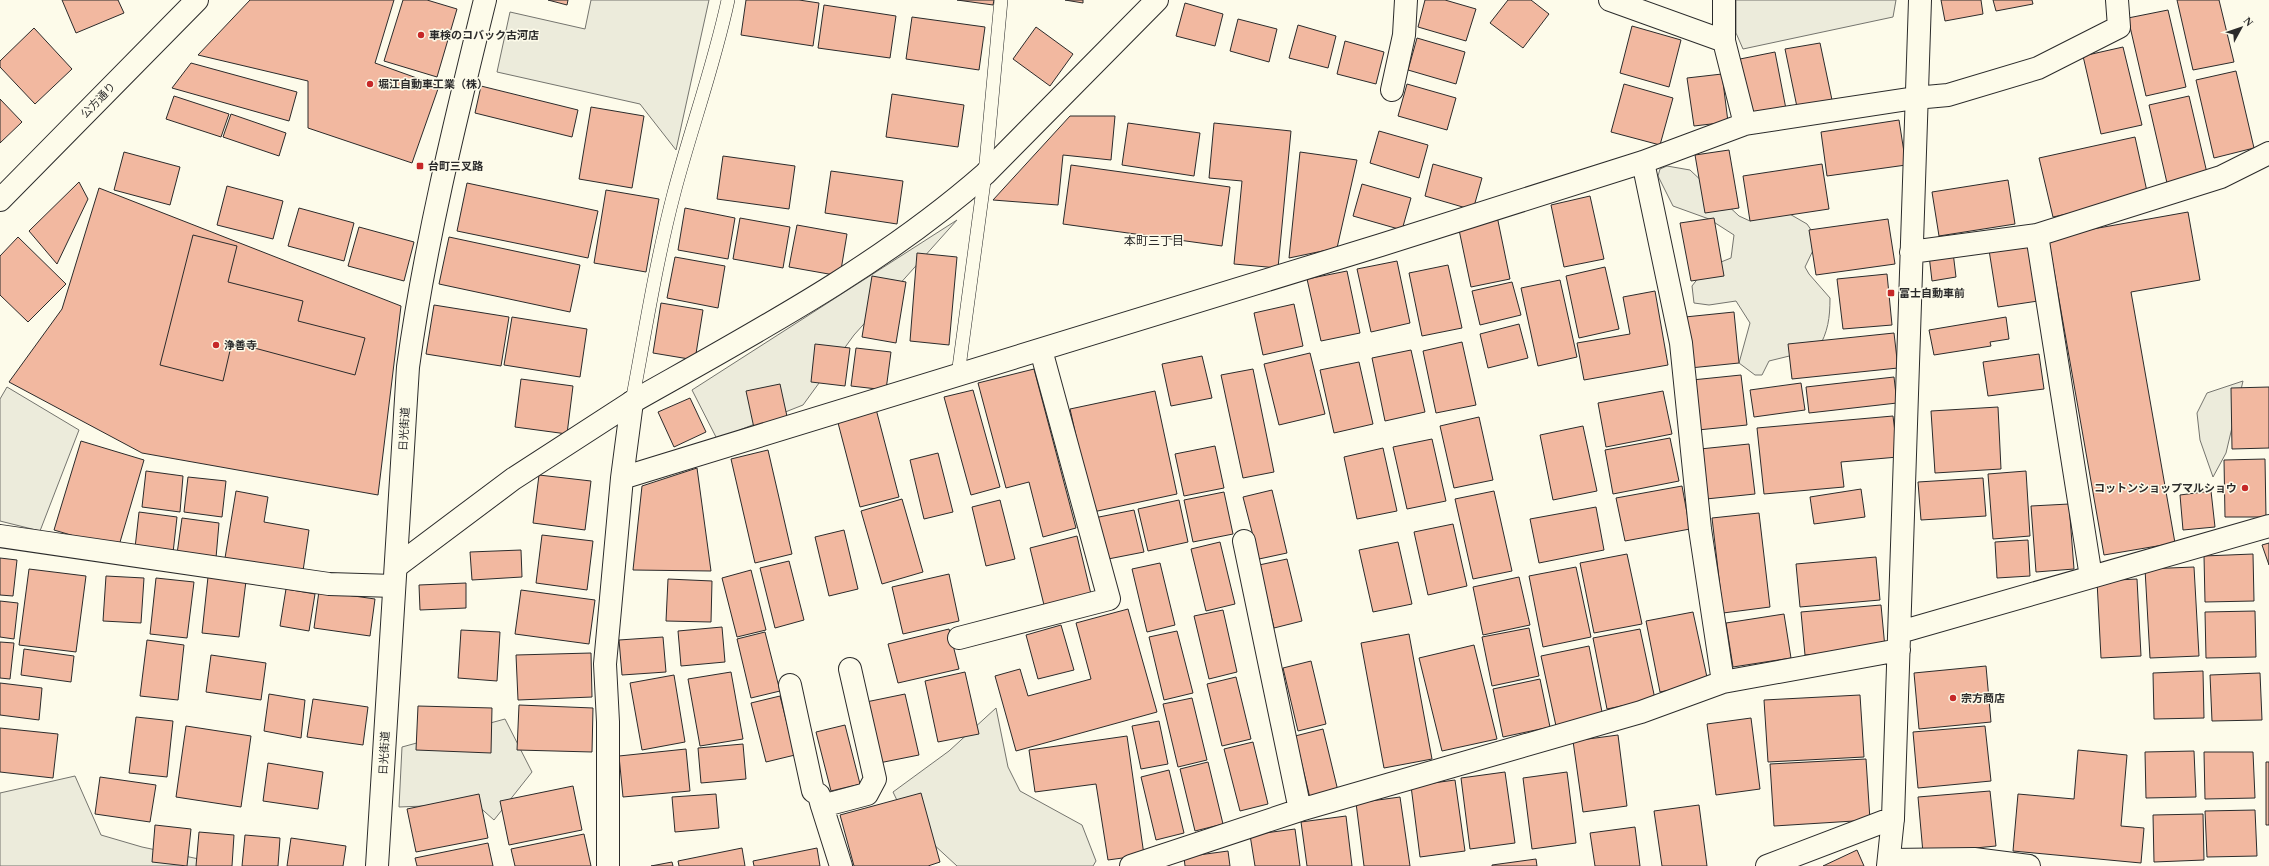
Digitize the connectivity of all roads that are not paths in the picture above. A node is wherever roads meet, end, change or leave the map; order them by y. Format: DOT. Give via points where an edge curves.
graph roads {
  1 [pos="196,0"];
  2 [pos="485,0"];
  3 [pos="728,0"];
  4 [pos="1001,0"];
  5 [pos="1157,0"];
  6 [pos="1406,0"];
  7 [pos="1610,0"];
  8 [pos="1724,0"];
  9 [pos="1920,0"];
  10 [pos="2117,0"];
  11 [pos="1724,41"];
  12 [pos="1392,90"];
  13 [pos="1915,98"];
  14 [pos="1745,124"];
  15 [pos="2269,153"];
  16 [pos="1643,162"];
  17 [pos="985,174"];
  18 [pos="0,200"];
  19 [pos="2037,235"];
  20 [pos="1911,252"];
  21 [pos="1041,350"];
  22 [pos="958,375"];
  23 [pos="632,402"];
  24 [pos="622,478"];
  25 [pos="2269,526"];
  26 [pos="0,536"];
  27 [pos="1244,542"];
  28 [pos="395,576"];
  29 [pos="2091,577"];
  30 [pos="959,638"];
  31 [pos="1899,641"];
  32 [pos="850,669"];
  33 [pos="1723,682"];
  34 [pos="790,685"];
  35 [pos="822,806"];
  36 [pos="1300,810"];
  37 [pos="1892,818"];
  38 [pos="1888,863"];
  39 [pos="377,866"];
  40 [pos="608,866"];
  41 [pos="841,866"];
  42 [pos="1131,866"];
  43 [pos="1767,866"];
  44 [pos="2029,866"];
  1 -- 18 [label="street, 公方通り"];
  2 -- 28 [label="street, 日光街道" via="444,166 418,293 408,368"];
  3 -- 23 [label="lane" via="717,52 674,193"];
  4 -- 17 [label="lane"];
  5 -- 17 [label="street"];
  6 -- 12 [label="street" via="1404,35"];
  7 -- 11 [label="street"];
  8 -- 11 [label="street"];
  9 -- 13 [label="street"];
  10 -- 13 [label="street" via="2119,27 2038,68 1948,95"];
  11 -- 14 [label="street"];
  13 -- 14 [label="street"];
  13 -- 20 [label="street"];
  14 -- 16 [label="street"];
  15 -- 19 [label="street" via="2221,176"];
  16 -- 21 [label="street"];
  16 -- 33 [label="street" via="1681,344 1700,529"];
  17 -- 22 [label="lane"];
  17 -- 23 [label="street" via="955,200 872,262 784,316"];
  19 -- 20 [label="street"];
  19 -- 29 [label="street"];
  20 -- 31 [label="street"];
  21 -- 22 [label="street"];
  21 -- 30 [label="street" via="1109,599"];
  22 -- 24 [label="street"];
  23 -- 24 [label="street"];
  23 -- 28 [label="street" via="513,479"];
  24 -- 40 [label="street" via="605,664 608,722"];
  25 -- 29 [label="street"];
  26 -- 28 [label="street" via="328,584"];
  27 -- 36 [label="street"];
  28 -- 39 [label="street, 日光街道"];
  29 -- 31 [label="street"];
  31 -- 33 [label="street"];
  31 -- 37 [label="street"];
  32 -- 35 [label="street" via="875,779 867,794"];
  33 -- 36 [label="street" via="1641,712"];
  34 -- 35 [label="street" via="813,791 819,795"];
  35 -- 41 [label="street"];
  36 -- 42 [label="street"];
  37 -- 38 [label="street"];
  37 -- 43 [label="street"];
  38 -- 44 [label="street" via="1974,859"];
}
